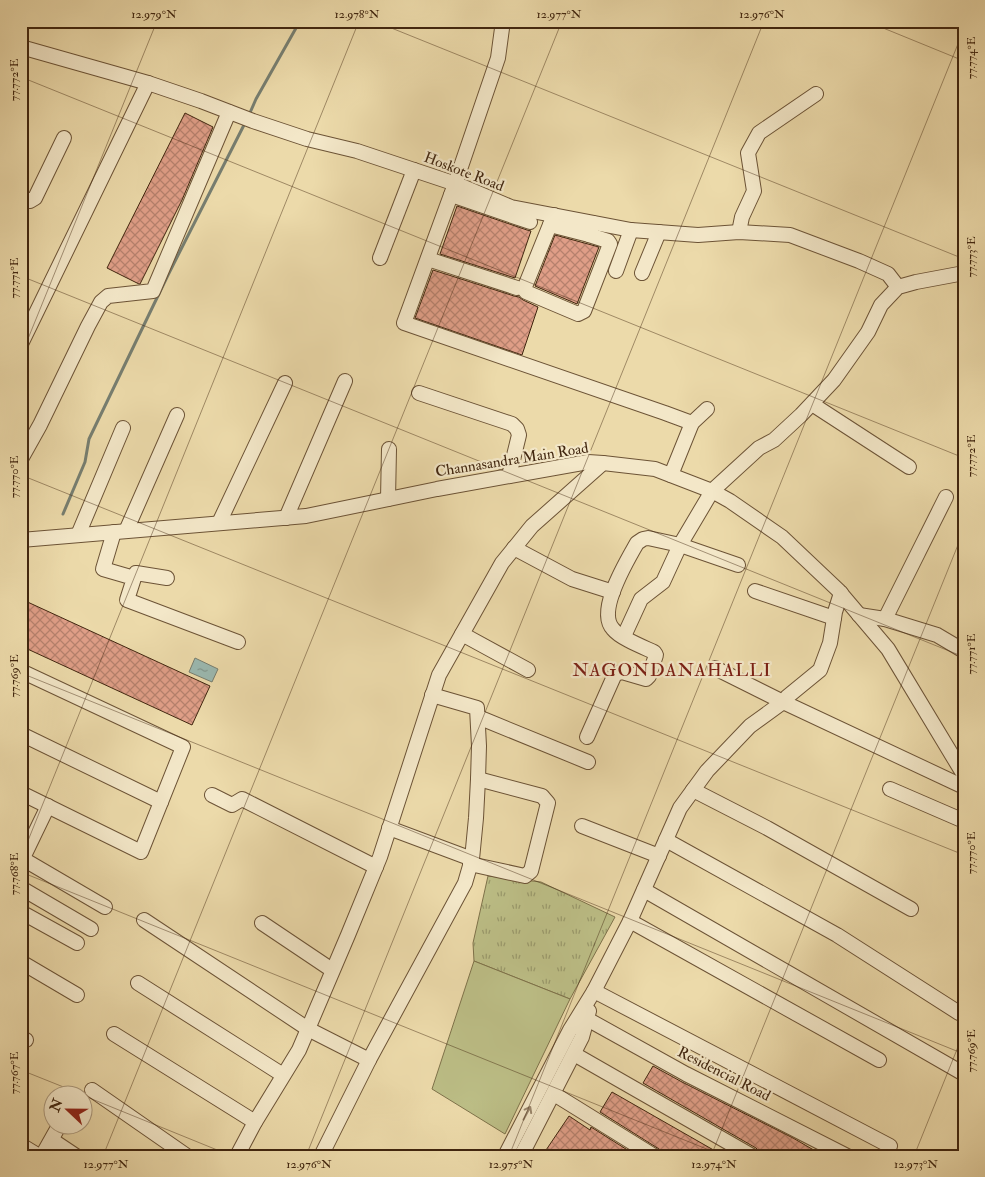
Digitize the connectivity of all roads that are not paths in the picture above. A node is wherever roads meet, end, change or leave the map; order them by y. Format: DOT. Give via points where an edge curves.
graph roads {
  1 [pos="503,21"];
  2 [pos="21,46"];
  3 [pos="148,83"];
  4 [pos="816,94"];
  5 [pos="229,112"];
  6 [pos="64,138"];
  7 [pos="414,170"];
  8 [pos="453,190"];
  9 [pos="21,198"];
  10 [pos="552,220"];
  11 [pos="530,222"];
  12 [pos="591,229"];
  13 [pos="631,230"];
  14 [pos="659,232"];
  15 [pos="738,232"];
  16 [pos="380,258"];
  17 [pos="428,259"];
  18 [pos="616,271"];
  19 [pos="962,272"];
  20 [pos="642,273"];
  21 [pos="898,287"];
  22 [pos="517,288"];
  23 [pos="21,344"];
  24 [pos="345,380"];
  25 [pos="285,383"];
  26 [pos="419,393"];
  27 [pos="812,404"];
  28 [pos="707,409"];
  29 [pos="177,415"];
  30 [pos="692,423"];
  31 [pos="123,428"];
  32 [pos="388,449"];
  33 [pos="21,460"];
  34 [pos="603,463"];
  35 [pos="909,467"];
  36 [pos="672,475"];
  37 [pos="509,476"];
  38 [pos="712,492"];
  39 [pos="946,497"];
  40 [pos="388,500"];
  41 [pos="286,518"];
  42 [pos="219,524"];
  43 [pos="120,532"];
  44 [pos="78,535"];
  45 [pos="21,540"];
  46 [pos="680,546"];
  47 [pos="514,548"];
  48 [pos="738,564"];
  49 [pos="134,578"];
  50 [pos="168,578"];
  51 [pos="755,591"];
  52 [pos="613,592"];
  53 [pos="841,593"];
  54 [pos="859,615"];
  55 [pos="834,618"];
  56 [pos="886,619"];
  57 [pos="462,634"];
  58 [pos="624,636"];
  59 [pos="238,642"];
  60 [pos="964,651"];
  61 [pos="715,668"];
  62 [pos="528,670"];
  63 [pos="21,672"];
  64 [pos="432,695"];
  65 [pos="783,702"];
  66 [pos="478,717"];
  67 [pos="21,734"];
  68 [pos="587,737"];
  69 [pos="588,762"];
  70 [pos="964,776"];
  71 [pos="478,779"];
  72 [pos="964,787"];
  73 [pos="890,789"];
  74 [pos="693,790"];
  75 [pos="21,793"];
  76 [pos="212,795"];
  77 [pos="161,802"];
  78 [pos="48,806"];
  79 [pos="964,821"];
  80 [pos="582,826"];
  81 [pos="389,828"];
  82 [pos="666,840"];
  83 [pos="659,856"];
  84 [pos="22,861"];
  85 [pos="471,862"];
  86 [pos="376,867"];
  87 [pos="21,888"];
  88 [pos="644,890"];
  89 [pos="106,907"];
  90 [pos="911,909"];
  91 [pos="21,912"];
  92 [pos="144,920"];
  93 [pos="630,921"];
  94 [pos="262,923"];
  95 [pos="91,929"];
  96 [pos="77,943"];
  97 [pos="21,962"];
  98 [pos="332,970"];
  99 [pos="138,982"];
  100 [pos="594,991"];
  101 [pos="76,995"];
  102 [pos="959,1013"];
  103 [pos="587,1018"];
  104 [pos="308,1029"];
  105 [pos="114,1034"];
  106 [pos="573,1056"];
  107 [pos="369,1060"];
  108 [pos="879,1060"];
  109 [pos="964,1074"];
  110 [pos="283,1075"];
  111 [pos="92,1090"];
  112 [pos="554,1094"];
  113 [pos="255,1122"];
  114 [pos="55,1134"];
  115 [pos="52,1140"];
  116 [pos="21,1145"];
  117 [pos="890,1146"];
  118 [pos="41,1156"];
  119 [pos="76,1156"];
  120 [pos="187,1156"];
  121 [pos="237,1156"];
  122 [pos="321,1156"];
  123 [pos="505,1156"];
  124 [pos="521,1156"];
  125 [pos="654,1156"];
  126 [pos="737,1156"];
  127 [pos="752,1156"];
  128 [pos="847,1156"];
  1 -- 8 [label="street" via="498,58"];
  2 -- 3 [label="street, Hoskote Road"];
  3 -- 5 [label="street, Hoskote Road"];
  3 -- 23 [label="street"];
  4 -- 15 [label="street" via="759,133 755,140 748,153 754,191"];
  5 -- 7 [label="street, Hoskote Road"];
  5 -- 33 [label="street" via="153,291 108,296 101,302"];
  6 -- 9 [label="street" via="35,198"];
  7 -- 8 [label="street, Hoskote Road"];
  7 -- 16 [label="street"];
  8 -- 10 [label="street, Hoskote Road"];
  8 -- 11 [label="street"];
  8 -- 17 [label="street"];
  10 -- 12 [label="street, Hoskote Road"];
  10 -- 12 [label="street" via="524,290 578,314 584,311 610,244"];
  12 -- 13 [label="street, Hoskote Road"];
  13 -- 14 [label="street, Hoskote Road"];
  13 -- 18 [label="street"];
  14 -- 15 [label="street, Hoskote Road" via="698,235"];
  14 -- 20 [label="street"];
  15 -- 21 [label="street, Hoskote Road" via="790,235 888,274"];
  17 -- 22 [label="street"];
  17 -- 30 [label="street" via="404,323"];
  19 -- 21 [label="street"];
  21 -- 27 [label="street" via="881,305 868,332 834,380"];
  24 -- 41 [label="street"];
  25 -- 42 [label="street"];
  26 -- 37 [label="street" via="512,424 519,435"];
  27 -- 35 [label="street"];
  27 -- 38 [label="street"];
  28 -- 30 [label="street"];
  29 -- 43 [label="street"];
  30 -- 36 [label="street"];
  31 -- 44 [label="street"];
  32 -- 40 [label="street"];
  34 -- 36 [label="street, Channasandra Main Road" via="655,469"];
  34 -- 37 [label="street, Channasandra Main Road" via="588,462"];
  34 -- 47 [label="street" via="532,526"];
  36 -- 38 [label="street, Channasandra Main Road"];
  37 -- 40 [label="street, Channasandra Main Road"];
  38 -- 46 [label="street"];
  38 -- 53 [label="street, Channasandra Main Road" via="730,500 782,537"];
  39 -- 56 [label="street"];
  40 -- 41 [label="street, Channasandra Main Road"];
  41 -- 42 [label="street, Channasandra Main Road"];
  42 -- 43 [label="street, Channasandra Main Road"];
  43 -- 44 [label="street, Channasandra Main Road"];
  43 -- 49 [label="street" via="103,569"];
  44 -- 45 [label="street, Channasandra Main Road"];
  46 -- 48 [label="street"];
  46 -- 52 [label="street" via="648,538 637,543"];
  46 -- 58 [label="street" via="662,584 639,602"];
  47 -- 52 [label="street" via="572,579"];
  47 -- 57 [label="street" via="502,563"];
  49 -- 50 [label="street" via="136,573"];
  49 -- 59 [label="street" via="127,600"];
  51 -- 55 [label="street"];
  52 -- 58 [label="street" via="609,624"];
  53 -- 54 [label="street, Channasandra Main Road"];
  53 -- 55 [label="street"];
  54 -- 56 [label="street"];
  54 -- 70 [label="street, Channasandra Main Road" via="888,649"];
  55 -- 65 [label="street" via="830,643 820,670"];
  56 -- 60 [label="street" via="937,635"];
  57 -- 62 [label="street"];
  57 -- 64 [label="street" via="438,675"];
  58 -- 68 [label="street" via="656,655 649,676 646,679 622,672 615,674"];
  61 -- 65 [label="street"];
  63 -- 77 [label="street" via="183,747"];
  64 -- 66 [label="street" via="477,708"];
  64 -- 81 [label="street"];
  65 -- 72 [label="street"];
  65 -- 74 [label="street" via="750,726"];
  66 -- 69 [label="street"];
  66 -- 71 [label="street"];
  67 -- 77 [label="street"];
  71 -- 85 [label="street"];
  71 -- 85 [label="street" via="542,796 548,803 531,871 525,876"];
  73 -- 79 [label="street"];
  74 -- 82 [label="street" via="680,808"];
  74 -- 90 [label="street"];
  75 -- 78 [label="street"];
  76 -- 86 [label="street" via="232,805 242,799"];
  77 -- 78 [label="street" via="141,852"];
  78 -- 84 [label="street"];
  80 -- 83 [label="street"];
  81 -- 85 [label="street"];
  81 -- 86 [label="street"];
  82 -- 83 [label="street"];
  82 -- 102 [label="street" via="837,935"];
  83 -- 88 [label="street"];
  84 -- 89 [label="street"];
  85 -- 107 [label="street" via="465,882"];
  86 -- 98 [label="street"];
  87 -- 95 [label="street"];
  88 -- 93 [label="street"];
  88 -- 109 [label="street"];
  91 -- 96 [label="street"];
  92 -- 104 [label="street"];
  93 -- 100 [label="street"];
  93 -- 108 [label="street"];
  94 -- 98 [label="street"];
  97 -- 101 [label="street"];
  98 -- 104 [label="street"];
  99 -- 110 [label="street"];
  100 -- 103 [label="street"];
  100 -- 117 [label="street"];
  123 -- 100 [label="street, one-way" via="570,1030"];
  103 -- 106 [label="street"];
  103 -- 128 [label="street, Residencial Road" via="686,1074"];
  104 -- 107 [label="street"];
  104 -- 110 [label="street"];
  105 -- 113 [label="street"];
  106 -- 112 [label="street"];
  106 -- 126 [label="street" via="618,1087"];
  106 -- 127 [label="street"];
  107 -- 122 [label="street"];
  110 -- 113 [label="street"];
  111 -- 120 [label="street"];
  112 -- 124 [label="street"];
  112 -- 125 [label="street"];
  113 -- 121 [label="street"];
  114 -- 115 [label="street"];
  115 -- 118 [label="street"];
  115 -- 119 [label="street"];
  116 -- 118 [label="street"];
}
